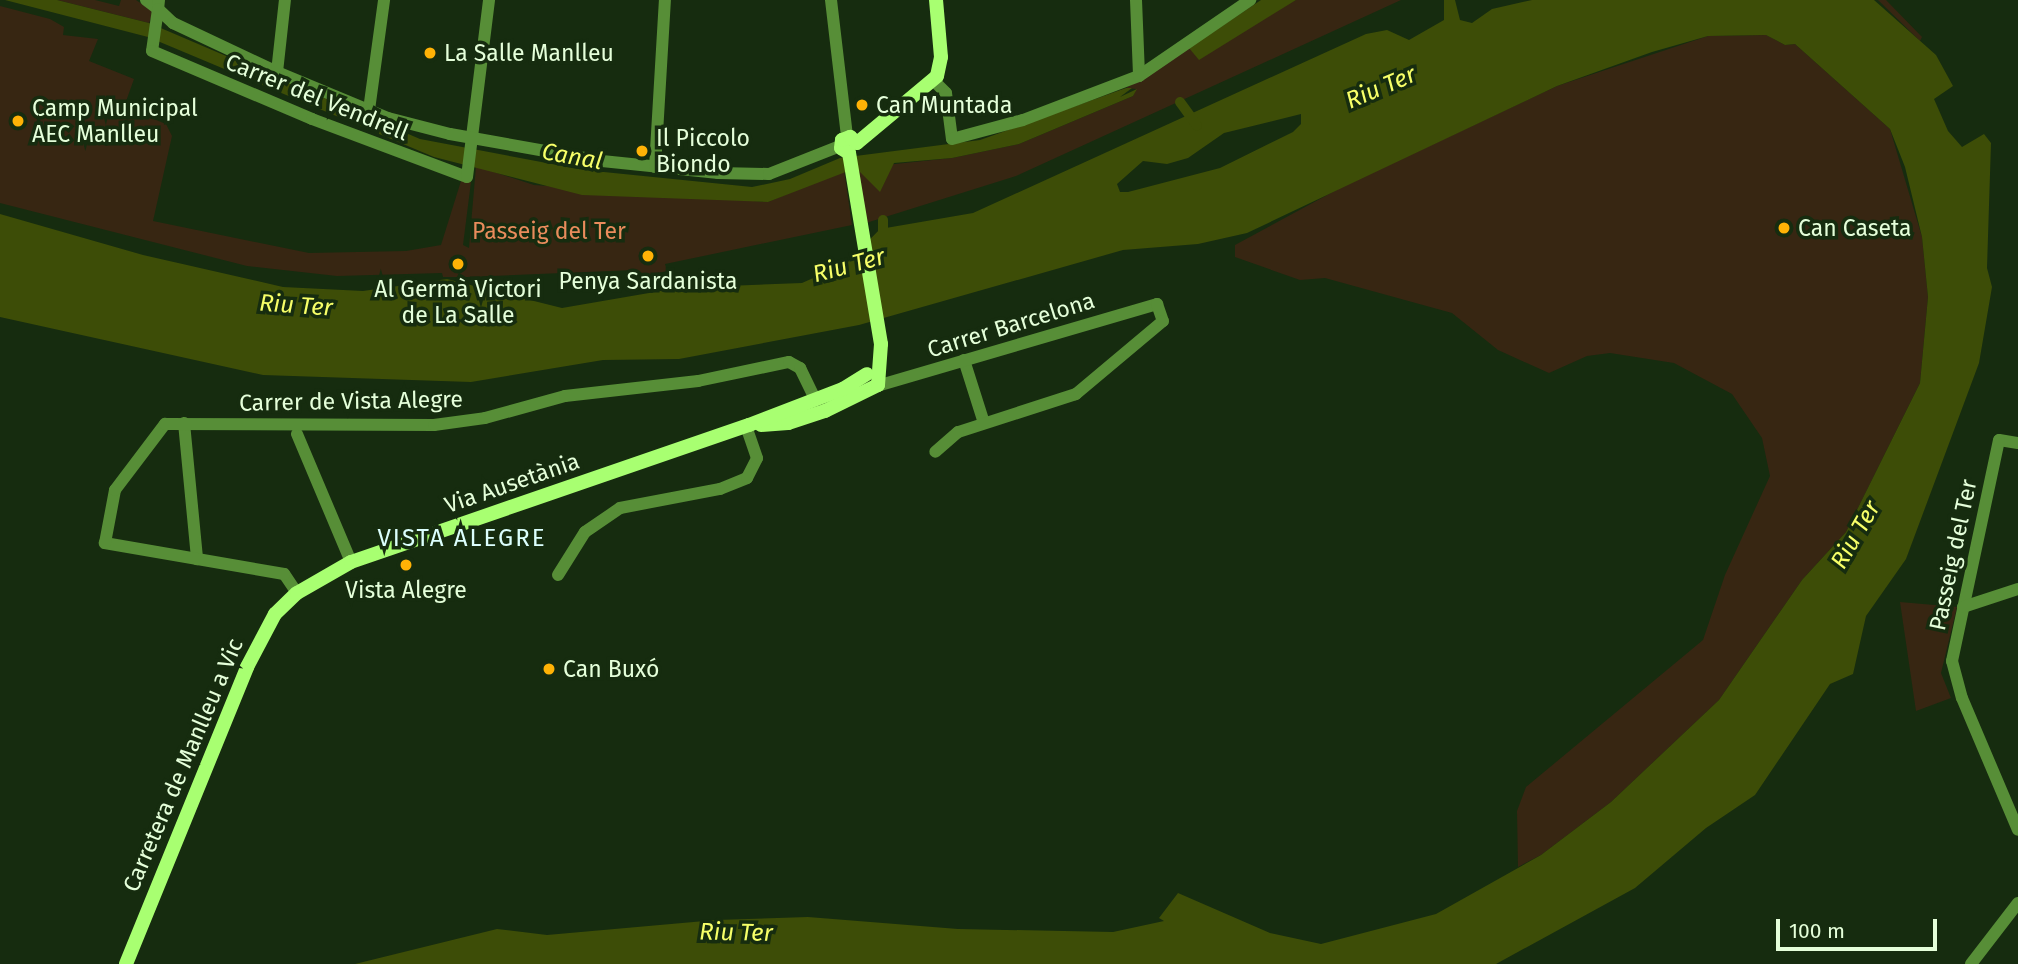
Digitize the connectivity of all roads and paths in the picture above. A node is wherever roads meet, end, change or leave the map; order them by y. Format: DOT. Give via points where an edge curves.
graph roads {
  1 [pos="146,0"];
  2 [pos="285,0"];
  3 [pos="384,0"];
  4 [pos="489,0"];
  5 [pos="665,0"];
  6 [pos="831,0"];
  7 [pos="936,0"];
  8 [pos="1136,0"];
  9 [pos="1250,0"];
  10 [pos="158,4"];
  11 [pos="277,72"];
  12 [pos="1139,76"];
  13 [pos="934,81"];
  14 [pos="369,110"];
  15 [pos="472,143"];
  16 [pos="848,147"];
  17 [pos="655,167"];
  18 [pos="964,360"];
  19 [pos="870,382"];
  20 [pos="816,399"];
  21 [pos="184,423"];
  22 [pos="984,423"];
  23 [pos="747,426"];
  24 [pos="297,434"];
  25 [pos="2018,443"];
  26 [pos="935,452"];
  27 [pos="197,559"];
  28 [pos="351,562"];
  29 [pos="558,575"];
  30 [pos="2018,589"];
  31 [pos="297,593"];
  32 [pos="1963,607"];
  33 [pos="2018,830"];
  34 [pos="2018,903"];
  35 [pos="126,964"];
  36 [pos="1971,964"];
  1 -- 10 [label="street"];
  2 -- 11 [label="street"];
  3 -- 14 [label="street"];
  4 -- 15 [label="street"];
  5 -- 17 [label="street"];
  6 -- 16 [label="street"];
  7 -- 13 [label="street" via="941,65"];
  8 -- 12 [label="street"];
  9 -- 12 [label="street"];
  10 -- 11 [label="street" via="173,23"];
  10 -- 15 [label="street, Carrer del Vendrell" via="152,51 437,169 467,177"];
  11 -- 14 [label="street"];
  12 -- 13 [label="street" via="1023,120 951,139 946,93"];
  13 -- 16 [label="street"];
  14 -- 15 [label="street"];
  15 -- 17 [label="street"];
  16 -- 17 [label="street" via="769,174"];
  16 -- 19 [label="street" via="881,344"];
  18 -- 19 [label="street, Carrer Barcelona"];
  18 -- 22 [label="street"];
  18 -- 22 [label="street, Carrer Barcelona" via="1157,304 1163,321 1076,394"];
  19 -- 20 [label="street, Via Ausetània"];
  19 -- 23 [label="street, Via Ausetània" via="838,407 794,421"];
  20 -- 21 [label="street, Carrer de Vista Alegre" via="800,368 789,362 698,381 565,396 485,418 434,425"];
  20 -- 23 [label="street, Via Ausetània"];
  21 -- 27 [label="street"];
  21 -- 27 [label="street, Carrer de Vista Alegre" via="165,424 115,490 105,543"];
  22 -- 26 [label="street" via="958,432"];
  23 -- 28 [label="street, Via Ausetània"];
  23 -- 29 [label="street" via="757,458 747,478 720,489 620,508 585,532"];
  24 -- 28 [label="street"];
  25 -- 32 [label="street, Passeig del Ter" via="1999,440"];
  27 -- 31 [label="street" via="284,574"];
  28 -- 31 [label="street, Via Ausetània"];
  30 -- 32 [label="street"];
  31 -- 35 [label="street, Carretera de Manlleu a Vic" via="275,614 251,658"];
  32 -- 33 [label="street, Passeig del Ter" via="1952,661 1962,698"];
  34 -- 36 [label="street"];
}
